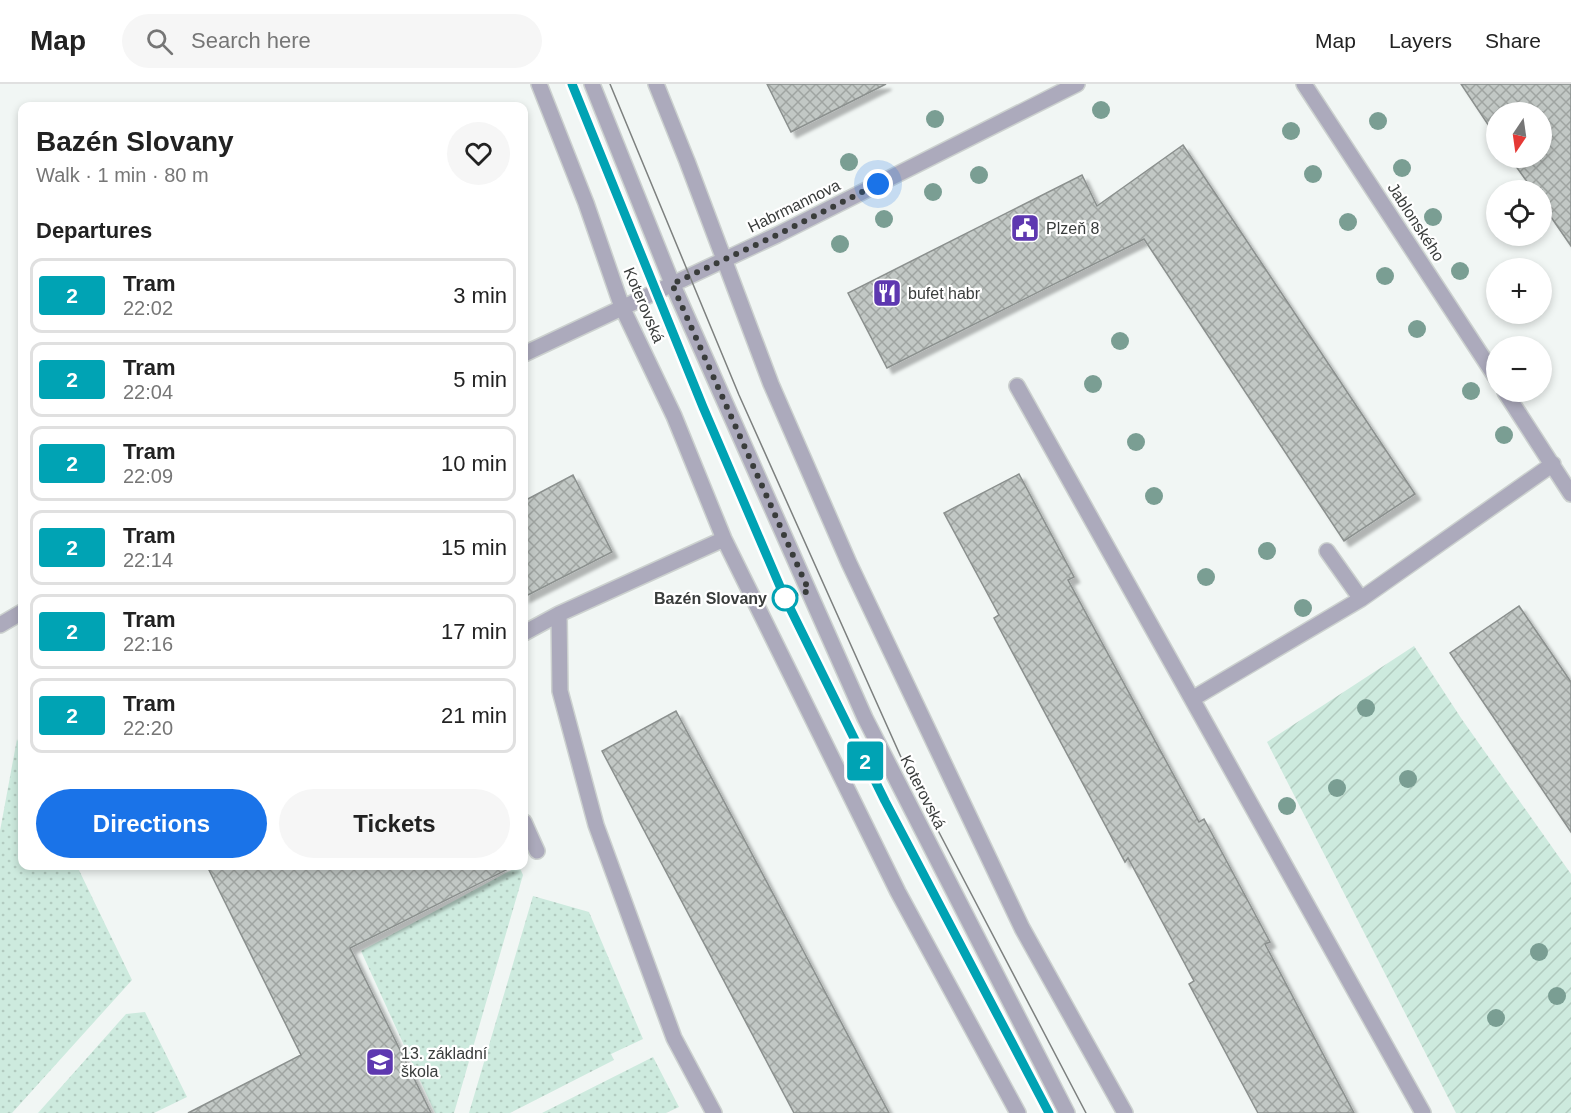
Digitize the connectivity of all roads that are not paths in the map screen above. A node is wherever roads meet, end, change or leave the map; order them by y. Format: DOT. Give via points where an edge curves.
graph roads {
  1 [pos="539,84"];
  2 [pos="592,84"];
  3 [pos="656,84"];
  4 [pos="1077,84"];
  5 [pos="1304,84"];
  6 [pos="724,260"];
  7 [pos="672,284"];
  8 [pos="622,307"];
  9 [pos="528,352"];
  10 [pos="1486,362"];
  11 [pos="1017,386"];
  12 [pos="1512,402"];
  13 [pos="1553,464"];
  14 [pos="1571,494"];
  15 [pos="724,539"];
  16 [pos="1327,551"];
  17 [pos="1361,599"];
  18 [pos="18,614"];
  19 [pos="559,614"];
  20 [pos="0,625"];
  21 [pos="528,631"];
  22 [pos="1192,699"];
  23 [pos="528,831"];
  24 [pos="537,851"];
  25 [pos="714,1113"];
  26 [pos="1018,1113"];
  27 [pos="1066,1113"];
  28 [pos="1125,1113"];
  29 [pos="1424,1113"];
  1 -- 8 [label="street, Koterovská"];
  2 -- 7 [label="street, Koterovská"];
  3 -- 6 [label="street, Koterovská"];
  4 -- 6 [label="street, Habrmannova"];
  5 -- 10 [label="street, Jablonského"];
  6 -- 7 [label="street, Habrmannova"];
  6 -- 28 [label="street, Koterovská" via="771,384 849,563 1023,928"];
  7 -- 8 [label="street, Habrmannova"];
  7 -- 27 [label="street, Koterovská" via="865,718"];
  8 -- 9 [label="street, Habrmannova"];
  8 -- 15 [label="street, Koterovská" via="674,416"];
  11 -- 22 [label="street"];
  12 -- 13 [label="street"];
  13 -- 14 [label="street"];
  13 -- 17 [label="street"];
  15 -- 19 [label="street"];
  15 -- 26 [label="street, Koterovská" via="898,892"];
  16 -- 17 [label="street"];
  17 -- 22 [label="street"];
  18 -- 20 [label="street"];
  19 -- 21 [label="street"];
  19 -- 25 [label="street" via="560,691 596,825 674,1038"];
  22 -- 29 [label="street"];
  23 -- 24 [label="street"];
}
